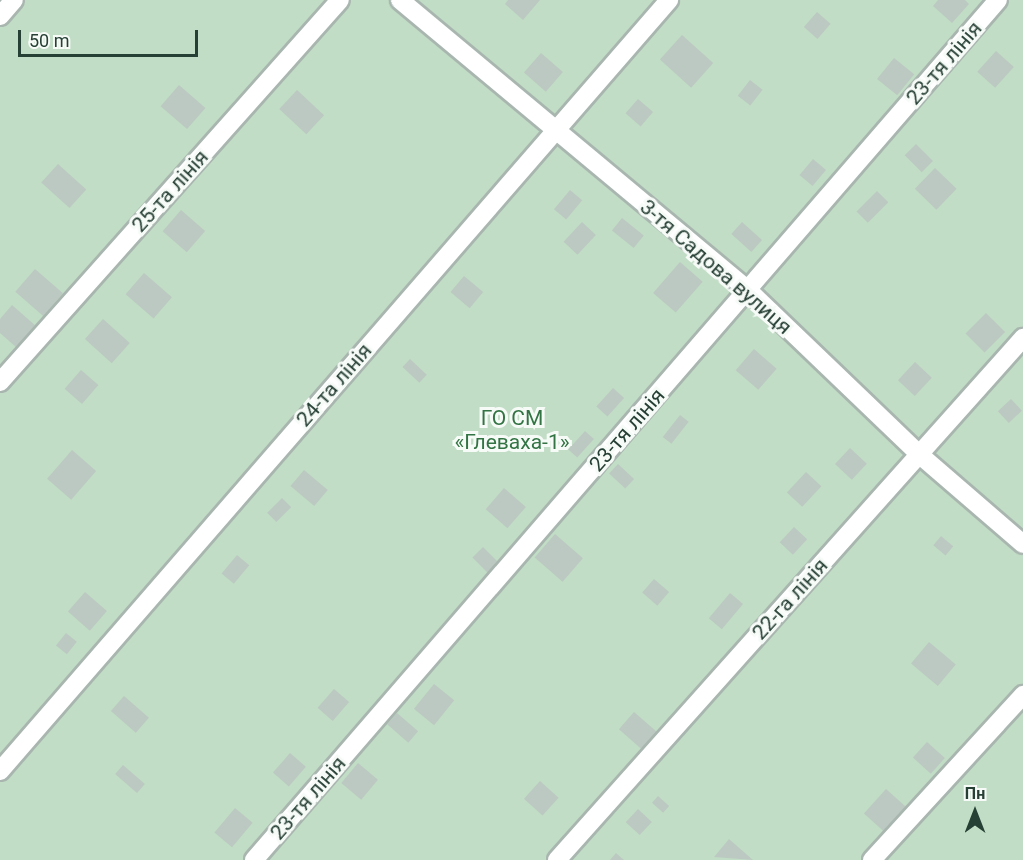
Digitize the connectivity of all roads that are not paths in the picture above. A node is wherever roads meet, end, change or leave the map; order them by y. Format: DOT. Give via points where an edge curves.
graph roads {
  1 [pos="14,0"];
  2 [pos="340,0"];
  3 [pos="400,0"];
  4 [pos="669,0"];
  5 [pos="998,0"];
  6 [pos="0,16"];
  7 [pos="554,130"];
  8 [pos="748,290"];
  9 [pos="1023,338"];
  10 [pos="0,382"];
  11 [pos="920,455"];
  12 [pos="1023,544"];
  13 [pos="1023,695"];
  14 [pos="0,771"];
  15 [pos="254,860"];
  16 [pos="556,860"];
  17 [pos="872,860"];
  1 -- 6 [label="street"];
  2 -- 10 [label="street, 25-та лінія"];
  3 -- 7 [label="street, 3-тя Садова вулиця"];
  4 -- 7 [label="street, 24-та лінія"];
  5 -- 8 [label="street, 23-тя лінія"];
  7 -- 8 [label="street, 3-тя Садова вулиця"];
  7 -- 14 [label="street, 24-та лінія"];
  8 -- 11 [label="street, 3-тя Садова вулиця"];
  8 -- 15 [label="street, 23-тя лінія"];
  9 -- 11 [label="street, 22-га лінія"];
  11 -- 12 [label="street, 3-тя Садова вулиця"];
  11 -- 16 [label="street, 22-га лінія"];
  13 -- 17 [label="street"];
}
